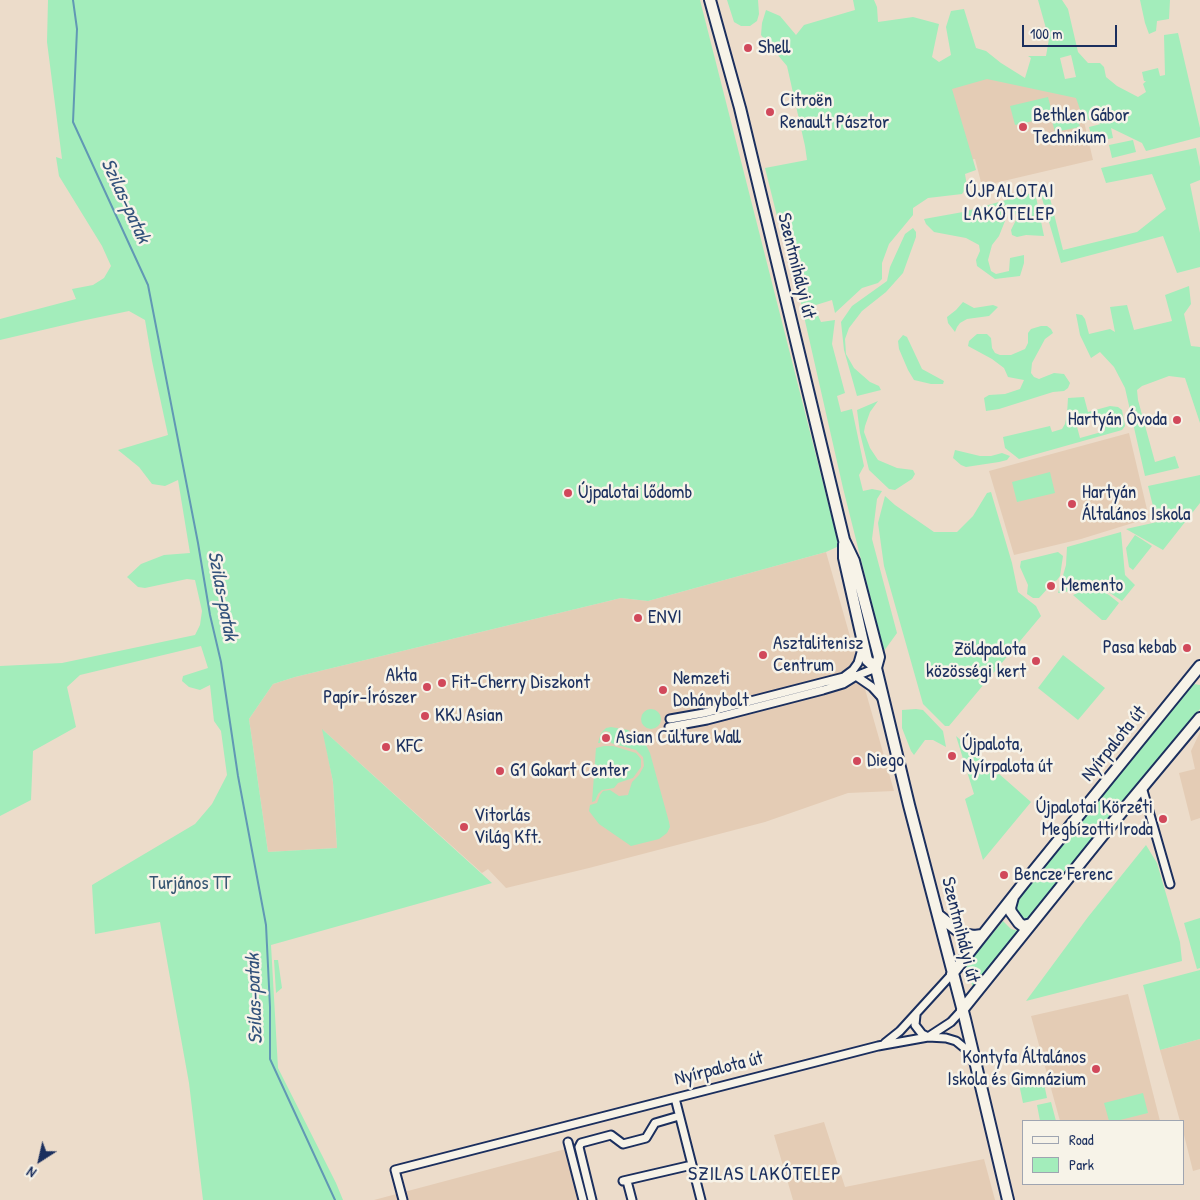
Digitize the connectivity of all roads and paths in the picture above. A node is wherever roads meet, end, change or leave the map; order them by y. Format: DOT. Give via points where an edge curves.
graph roads {
  1 [pos="710,0"];
  2 [pos="844,540"];
  3 [pos="863,640"];
  4 [pos="1200,666"];
  5 [pos="876,668"];
  6 [pos="856,676"];
  7 [pos="844,677"];
  8 [pos="1200,683"];
  9 [pos="1184,686"];
  10 [pos="884,701"];
  11 [pos="1200,718"];
  12 [pos="670,719"];
  13 [pos="668,727"];
  14 [pos="1142,787"];
  15 [pos="1170,884"];
  16 [pos="1014,895"];
  17 [pos="938,915"];
  18 [pos="1031,924"];
  19 [pos="982,935"];
  20 [pos="952,974"];
  21 [pos="942,987"];
  22 [pos="957,992"];
  23 [pos="962,1010"];
  24 [pos="916,1015"];
  25 [pos="928,1037"];
  26 [pos="878,1046"];
  27 [pos="973,1055"];
  28 [pos="674,1098"];
  29 [pos="679,1116"];
  30 [pos="568,1142"];
  31 [pos="692,1165"];
  32 [pos="403,1200"];
  33 [pos="583,1200"];
  34 [pos="592,1200"];
  35 [pos="632,1200"];
  36 [pos="701,1200"];
  37 [pos="1008,1200"];
  1 -- 2 [label="main road, Szentmihályi út" via="742,116"];
  2 -- 3 [label="main road, Szentmihályi út" via="844,558"];
  2 -- 5 [label="main road, Szentmihályi út" via="854,561 879,657"];
  3 -- 5 [label="main road, Szentmihályi út" via="868,660"];
  3 -- 7 [label="street" via="858,663"];
  4 -- 9 [label="main road, Nyírpalota út"];
  5 -- 6 [label="street"];
  5 -- 10 [label="main road, Szentmihályi út"];
  6 -- 7 [label="street"];
  6 -- 10 [label="street"];
  6 -- 13 [label="street" via="823,690"];
  7 -- 12 [label="street"];
  8 -- 9 [label="main road"];
  9 -- 16 [label="main road, Nyírpalota út"];
  10 -- 17 [label="main road, Szentmihályi út"];
  11 -- 14 [label="main road, Nyírpalota út"];
  14 -- 15 [label="street"];
  14 -- 18 [label="main road, Nyírpalota út"];
  16 -- 18 [label="main road" via="1011,912 1023,926"];
  16 -- 19 [label="main road, Nyírpalota út"];
  17 -- 19 [label="main road" via="962,934"];
  17 -- 20 [label="main road, Szentmihályi út"];
  18 -- 23 [label="main road, Nyírpalota út"];
  19 -- 20 [label="main road, Nyírpalota út"];
  20 -- 21 [label="street, Nyírpalota út"];
  20 -- 22 [label="main road, Szentmihályi út"];
  21 -- 22 [label="street"];
  21 -- 24 [label="street, Nyírpalota út"];
  22 -- 23 [label="main road, Szentmihályi út"];
  23 -- 25 [label="street, Nyírpalota út" via="951,1022"];
  23 -- 27 [label="main road, Szentmihályi út"];
  24 -- 25 [label="street" via="915,1025"];
  24 -- 26 [label="street, Nyírpalota út" via="892,1039"];
  25 -- 26 [label="street, Nyírpalota út"];
  25 -- 27 [label="street" via="956,1041"];
  26 -- 28 [label="street, Nyírpalota út"];
  27 -- 37 [label="main road, Szentmihályi út"];
  28 -- 29 [label="street"];
  28 -- 32 [label="street, Nyírpalota út" via="395,1170"];
  29 -- 31 [label="street"];
  29 -- 34 [label="street" via="655,1123 646,1138 623,1144 611,1135 581,1144 579,1147"];
  30 -- 33 [label="street"];
  31 -- 35 [label="street" via="625,1181"];
  31 -- 36 [label="street"];
}
